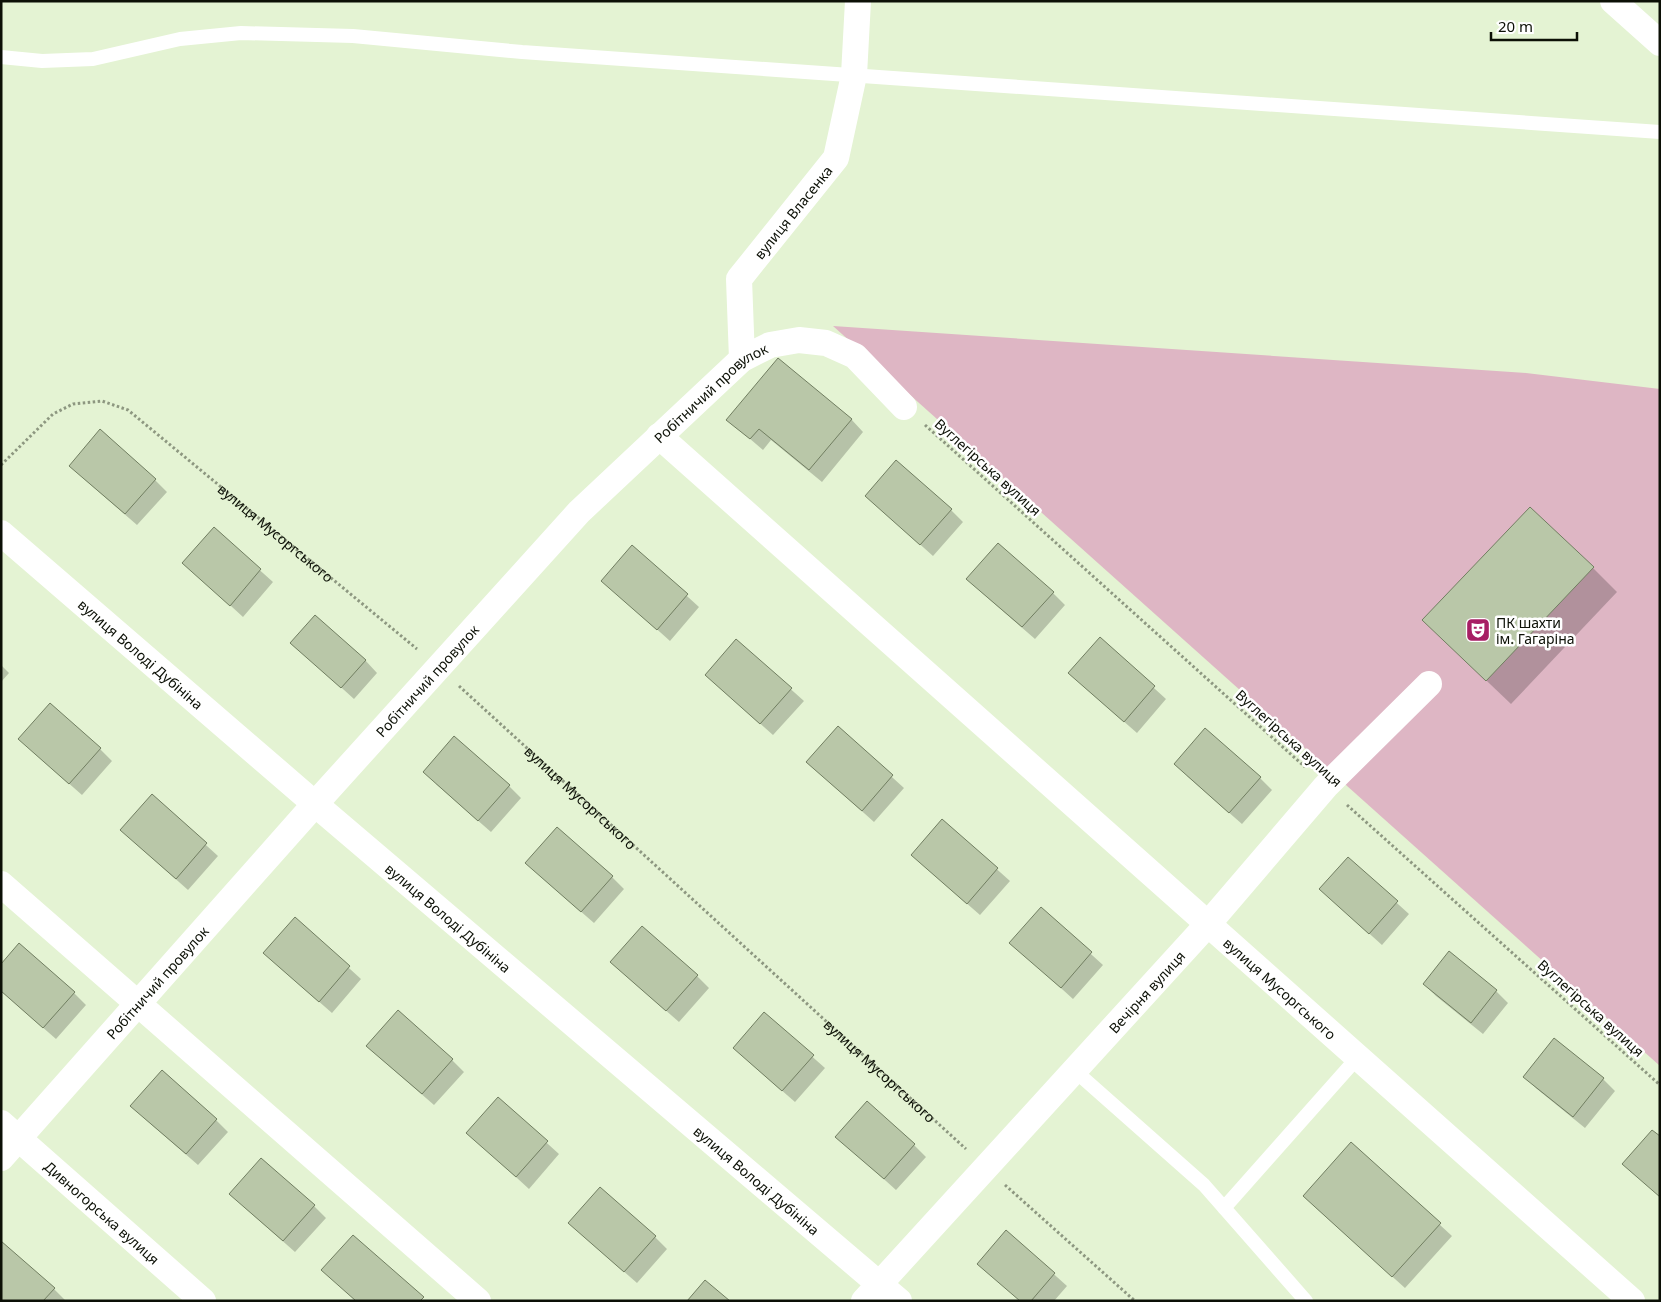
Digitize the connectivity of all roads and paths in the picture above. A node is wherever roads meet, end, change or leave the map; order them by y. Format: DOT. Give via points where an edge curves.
graph roads {
  1 [pos="858,1"];
  2 [pos="1613,1"];
  3 [pos="1660,43"];
  4 [pos="1,57"];
  5 [pos="854,75"];
  6 [pos="1660,132"];
  7 [pos="742,359"];
  8 [pos="904,407"];
  9 [pos="659,436"];
  10 [pos="1,465"];
  11 [pos="1,533"];
  12 [pos="438,667"];
  13 [pos="1429,684"];
  14 [pos="1326,786"];
  15 [pos="315,804"];
  16 [pos="1,884"];
  17 [pos="1208,924"];
  18 [pos="139,1003"];
  19 [pos="1358,1057"];
  20 [pos="1074,1070"];
  21 [pos="1660,1085"];
  22 [pos="10,1131"];
  23 [pos="1,1158"];
  24 [pos="985,1167"];
  25 [pos="1224,1208"];
  26 [pos="872,1292"];
  27 [pos="204,1301"];
  28 [pos="478,1301"];
  29 [pos="899,1301"];
  30 [pos="1135,1301"];
  31 [pos="1306,1301"];
  32 [pos="1632,1301"];
  1 -- 5 [label="street, вулиця Власенка"];
  2 -- 3 [label="street"];
  4 -- 5 [label="lane" via="42,61 93,59 180,39 241,33 353,36 522,52"];
  5 -- 6 [label="lane"];
  5 -- 7 [label="street, вулиця Власенка" via="836,158 739,280"];
  7 -- 8 [label="street, Робітничий провулок" via="770,345 799,340 826,343 855,356"];
  7 -- 9 [label="street, Робітничий провулок"];
  8 -- 14 [label="path, Вуглегірська вулиця"];
  9 -- 12 [label="street, Робітничий провулок" via="579,512"];
  9 -- 17 [label="street, вулиця Мусоргського"];
  10 -- 12 [label="path, вулиця Мусоргського" via="53,414 73,404 102,401 128,410"];
  11 -- 15 [label="street, вулиця Володі Дубініна"];
  12 -- 15 [label="street, Робітничий провулок"];
  12 -- 24 [label="path, вулиця Мусоргського"];
  13 -- 14 [label="street, Вечірня вулиця"];
  14 -- 17 [label="street, Вечірня вулиця"];
  14 -- 21 [label="path, Вуглегірська вулиця"];
  15 -- 18 [label="street, Робітничий провулок"];
  15 -- 26 [label="street, вулиця Володі Дубініна"];
  16 -- 18 [label="street"];
  17 -- 19 [label="street, вулиця Мусоргського"];
  17 -- 20 [label="street, Вечірня вулиця"];
  18 -- 22 [label="street, Робітничий провулок"];
  18 -- 28 [label="street"];
  19 -- 25 [label="lane"];
  19 -- 32 [label="street, вулиця Мусоргського"];
  20 -- 24 [label="street, Вечірня вулиця"];
  20 -- 25 [label="lane" via="1172,1155"];
  22 -- 23 [label="street, Робітничий провулок"];
  22 -- 27 [label="street, Дивногорська вулиця"];
  24 -- 26 [label="street, Вечірня вулиця"];
  24 -- 30 [label="path, вулиця Мусоргського"];
  25 -- 31 [label="lane"];
  26 -- 29 [label="street, вулиця Володі Дубініна"];
}
